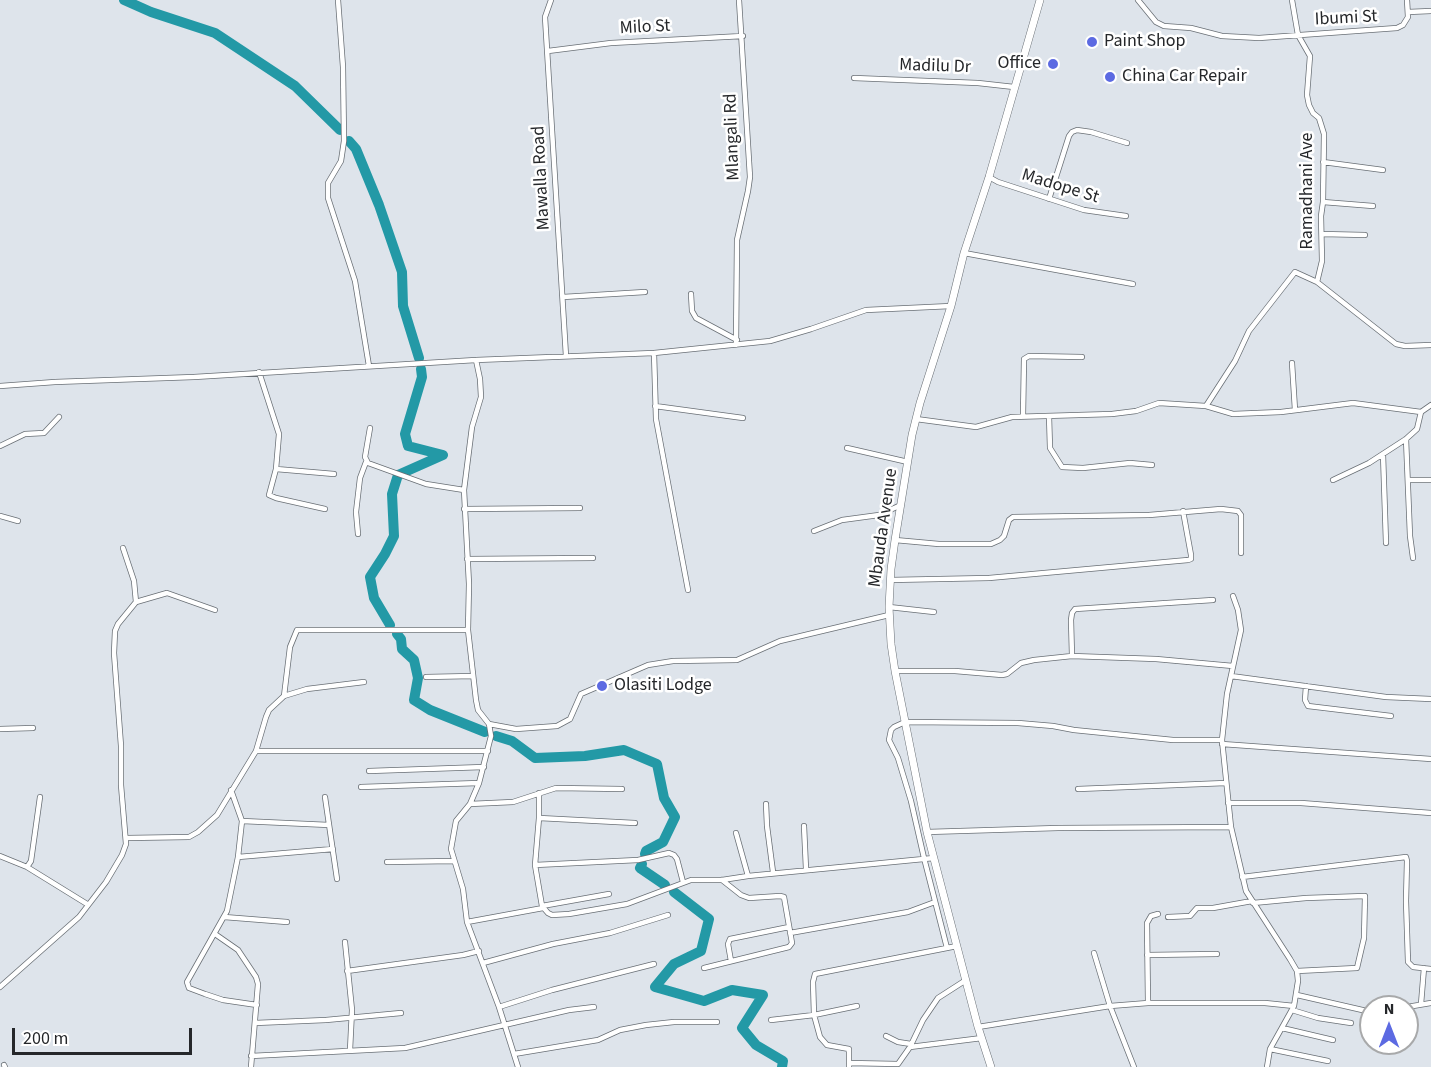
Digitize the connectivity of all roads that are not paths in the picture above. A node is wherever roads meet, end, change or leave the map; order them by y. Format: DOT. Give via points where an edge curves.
graph roads {
  1 [pos="338,0"];
  2 [pos="551,0"];
  3 [pos="739,0"];
  4 [pos="1040,0"];
  5 [pos="1137,0"];
  6 [pos="1292,0"];
  7 [pos="1407,0"];
  8 [pos="1431,11"];
  9 [pos="1408,12"];
  10 [pos="1298,34"];
  11 [pos="743,36"];
  12 [pos="548,51"];
  13 [pos="854,78"];
  14 [pos="1014,87"];
  15 [pos="1127,143"];
  16 [pos="1323,162"];
  17 [pos="1383,170"];
  18 [pos="989,177"];
  19 [pos="1049,199"];
  20 [pos="1323,202"];
  21 [pos="1373,206"];
  22 [pos="1125,216"];
  23 [pos="1322,234"];
  24 [pos="1365,235"];
  25 [pos="964,253"];
  26 [pos="1317,282"];
  27 [pos="1133,284"];
  28 [pos="645,292"];
  29 [pos="691,294"];
  30 [pos="563,297"];
  31 [pos="951,306"];
  32 [pos="736,343"];
  33 [pos="1431,345"];
  34 [pos="654,353"];
  35 [pos="566,356"];
  36 [pos="1082,357"];
  37 [pos="476,360"];
  38 [pos="1292,363"];
  39 [pos="369,366"];
  40 [pos="259,372"];
  41 [pos="0,386"];
  42 [pos="1431,405"];
  43 [pos="655,406"];
  44 [pos="1206,406"];
  45 [pos="1295,410"];
  46 [pos="1421,412"];
  47 [pos="1023,416"];
  48 [pos="1049,416"];
  49 [pos="58,417"];
  50 [pos="742,418"];
  51 [pos="916,420"];
  52 [pos="370,428"];
  53 [pos="1406,439"];
  54 [pos="0,446"];
  55 [pos="847,448"];
  56 [pos="1383,454"];
  57 [pos="366,462"];
  58 [pos="908,462"];
  59 [pos="1152,465"];
  60 [pos="276,469"];
  61 [pos="334,474"];
  62 [pos="1333,480"];
  63 [pos="1409,480"];
  64 [pos="1431,480"];
  65 [pos="464,490"];
  66 [pos="900,505"];
  67 [pos="580,508"];
  68 [pos="325,509"];
  69 [pos="464,509"];
  70 [pos="1183,511"];
  71 [pos="0,516"];
  72 [pos="18,521"];
  73 [pos="814,531"];
  74 [pos="358,534"];
  75 [pos="895,540"];
  76 [pos="1386,543"];
  77 [pos="123,548"];
  78 [pos="1241,553"];
  79 [pos="593,558"];
  80 [pos="1413,558"];
  81 [pos="468,559"];
  82 [pos="890,580"];
  83 [pos="688,590"];
  84 [pos="1233,596"];
  85 [pos="1213,600"];
  86 [pos="136,602"];
  87 [pos="889,606"];
  88 [pos="215,610"];
  89 [pos="934,612"];
  90 [pos="889,615"];
  91 [pos="468,630"];
  92 [pos="1072,656"];
  93 [pos="1233,666"];
  94 [pos="895,670"];
  95 [pos="426,676"];
  96 [pos="473,676"];
  97 [pos="1231,676"];
  98 [pos="364,682"];
  99 [pos="1306,686"];
  100 [pos="284,696"];
  101 [pos="1431,699"];
  102 [pos="1391,716"];
  103 [pos="905,722"];
  104 [pos="489,724"];
  105 [pos="33,728"];
  106 [pos="0,729"];
  107 [pos="1222,742"];
  108 [pos="256,751"];
  109 [pos="488,751"];
  110 [pos="1431,759"];
  111 [pos="484,767"];
  112 [pos="369,771"];
  113 [pos="479,783"];
  114 [pos="1226,783"];
  115 [pos="361,787"];
  116 [pos="622,789"];
  117 [pos="1078,789"];
  118 [pos="231,790"];
  119 [pos="539,793"];
  120 [pos="40,797"];
  121 [pos="325,797"];
  122 [pos="1228,803"];
  123 [pos="470,804"];
  124 [pos="766,804"];
  125 [pos="1431,813"];
  126 [pos="539,818"];
  127 [pos="242,821"];
  128 [pos="635,823"];
  129 [pos="329,825"];
  130 [pos="804,826"];
  131 [pos="1231,827"];
  132 [pos="927,832"];
  133 [pos="736,833"];
  134 [pos="127,838"];
  135 [pos="333,849"];
  136 [pos="0,856"];
  137 [pos="238,857"];
  138 [pos="924,858"];
  139 [pos="934,858"];
  140 [pos="454,861"];
  141 [pos="387,862"];
  142 [pos="535,865"];
  143 [pos="27,867"];
  144 [pos="806,869"];
  145 [pos="773,872"];
  146 [pos="748,876"];
  147 [pos="1242,877"];
  148 [pos="337,879"];
  149 [pos="722,880"];
  150 [pos="683,882"];
  151 [pos="609,894"];
  152 [pos="935,902"];
  153 [pos="1253,902"];
  154 [pos="87,904"];
  155 [pos="543,907"];
  156 [pos="1158,914"];
  157 [pos="668,915"];
  158 [pos="1168,916"];
  159 [pos="225,917"];
  160 [pos="287,922"];
  161 [pos="467,922"];
  162 [pos="790,930"];
  163 [pos="215,933"];
  164 [pos="345,942"];
  165 [pos="957,946"];
  166 [pos="947,948"];
  167 [pos="479,951"];
  168 [pos="1094,953"];
  169 [pos="1216,954"];
  170 [pos="1147,955"];
  171 [pos="731,961"];
  172 [pos="483,963"];
  173 [pos="654,964"];
  174 [pos="704,968"];
  175 [pos="1424,968"];
  176 [pos="1431,969"];
  177 [pos="347,971"];
  178 [pos="1297,971"];
  179 [pos="966,980"];
  180 [pos="0,987"];
  181 [pos="1297,995"];
  182 [pos="1148,1003"];
  183 [pos="1431,1003"];
  184 [pos="1421,1004"];
  185 [pos="257,1005"];
  186 [pos="857,1006"];
  187 [pos="1110,1006"];
  188 [pos="499,1007"];
  189 [pos="594,1007"];
  190 [pos="1293,1008"];
  191 [pos="1359,1009"];
  192 [pos="401,1013"];
  193 [pos="814,1015"];
  194 [pos="352,1018"];
  195 [pos="771,1020"];
  196 [pos="717,1022"];
  197 [pos="255,1023"];
  198 [pos="1351,1023"];
  199 [pos="505,1026"];
  200 [pos="978,1028"];
  201 [pos="1282,1028"];
  202 [pos="886,1036"];
  203 [pos="982,1038"];
  204 [pos="1333,1040"];
  205 [pos="910,1046"];
  206 [pos="1270,1049"];
  207 [pos="350,1050"];
  208 [pos="514,1054"];
  209 [pos="251,1056"];
  210 [pos="1328,1061"];
  211 [pos="849,1065"];
  212 [pos="251,1067"];
  213 [pos="518,1067"];
  214 [pos="991,1067"];
  215 [pos="1134,1067"];
  216 [pos="1267,1067"];
  1 -- 39 [label="street" via="345,141 341,161 328,183 328,198 356,281"];
  2 -- 12 [label="street, Mawalla Road" via="545,17"];
  3 -- 11 [label="street, Mlangali Rd"];
  4 -- 14 [label="street, Mbauda Avenue"];
  5 -- 10 [label="street" via="1156,22 1172,28 1259,38"];
  6 -- 10 [label="street, Ramadhani Ave"];
  7 -- 9 [label="street"];
  8 -- 9 [label="street"];
  9 -- 10 [label="street, Ibumi St" via="1403,25 1397,28"];
  10 -- 16 [label="street, Ramadhani Ave" via="1310,56 1307,95 1323,128"];
  11 -- 12 [label="street, Milo St" via="611,43"];
  11 -- 32 [label="street, Mlangali Rd" via="750,177 737,240"];
  12 -- 30 [label="street, Mawalla Road"];
  13 -- 14 [label="street, Madilu Dr"];
  14 -- 18 [label="street, Mbauda Avenue"];
  15 -- 19 [label="street" via="1091,132 1072,132"];
  16 -- 17 [label="street"];
  16 -- 20 [label="street, Ramadhani Ave"];
  18 -- 19 [label="street, Madope St"];
  18 -- 25 [label="street, Mbauda Avenue"];
  19 -- 22 [label="street, Madope St" via="1091,212"];
  20 -- 21 [label="street"];
  20 -- 23 [label="street, Ramadhani Ave"];
  23 -- 24 [label="street"];
  23 -- 26 [label="street, Ramadhani Ave"];
  25 -- 27 [label="street"];
  25 -- 31 [label="street, Mbauda Avenue"];
  26 -- 33 [label="street" via="1396,344"];
  26 -- 44 [label="street" via="1298,271 1292,274 1249,331"];
  28 -- 30 [label="street"];
  29 -- 32 [label="street" via="696,318"];
  30 -- 35 [label="street, Mawalla Road"];
  31 -- 32 [label="street" via="866,310 781,339"];
  31 -- 51 [label="street, Mbauda Avenue"];
  32 -- 34 [label="street"];
  34 -- 35 [label="street"];
  34 -- 43 [label="street"];
  35 -- 37 [label="street"];
  36 -- 47 [label="street" via="1024,359"];
  37 -- 39 [label="street"];
  37 -- 65 [label="street" via="481,397 472,428"];
  38 -- 45 [label="street"];
  39 -- 40 [label="street"];
  40 -- 41 [label="street"];
  40 -- 60 [label="street" via="279,434"];
  42 -- 46 [label="street"];
  43 -- 50 [label="street"];
  43 -- 83 [label="street"];
  44 -- 45 [label="street" via="1233,414"];
  44 -- 48 [label="street" via="1159,403 1112,414"];
  45 -- 46 [label="street" via="1353,404"];
  46 -- 53 [label="street" via="1417,429"];
  47 -- 48 [label="street"];
  47 -- 51 [label="street" via="976,427"];
  48 -- 59 [label="street" via="1050,448 1062,467"];
  49 -- 54 [label="street" via="44,433 25,434"];
  51 -- 58 [label="street, Mbauda Avenue"];
  52 -- 57 [label="street"];
  53 -- 56 [label="street"];
  53 -- 63 [label="street"];
  55 -- 58 [label="street"];
  56 -- 62 [label="street"];
  56 -- 76 [label="street"];
  57 -- 65 [label="street" via="426,484"];
  57 -- 74 [label="street" via="356,512"];
  58 -- 66 [label="street, Mbauda Avenue"];
  60 -- 61 [label="street"];
  60 -- 68 [label="street" via="271,497"];
  63 -- 64 [label="street"];
  63 -- 80 [label="street"];
  65 -- 69 [label="street"];
  66 -- 73 [label="street" via="879,515 842,520"];
  66 -- 75 [label="street, Mbauda Avenue"];
  67 -- 69 [label="street"];
  69 -- 81 [label="street"];
  70 -- 75 [label="street" via="1012,517 1004,536 991,544"];
  70 -- 78 [label="street" via="1238,511"];
  70 -- 82 [label="street" via="1191,555 1188,561 989,578"];
  71 -- 72 [label="street"];
  75 -- 82 [label="street, Mbauda Avenue"];
  77 -- 86 [label="street"];
  79 -- 81 [label="street"];
  81 -- 91 [label="street"];
  82 -- 87 [label="street, Mbauda Avenue"];
  84 -- 93 [label="street" via="1241,630"];
  85 -- 92 [label="street" via="1075,609 1071,620"];
  86 -- 88 [label="street" via="169,593"];
  86 -- 134 [label="street" via="118,624 114,639"];
  87 -- 89 [label="street"];
  87 -- 90 [label="street, Mbauda Avenue"];
  90 -- 94 [label="street, Mbauda Avenue"];
  90 -- 104 [label="street" via="780,641 737,660 648,665 581,694 570,719 557,726 516,729"];
  91 -- 96 [label="street"];
  91 -- 100 [label="street" via="297,630 290,647"];
  92 -- 93 [label="street"];
  92 -- 94 [label="street" via="1021,663 1002,675"];
  93 -- 97 [label="street"];
  94 -- 103 [label="street, Mbauda Avenue"];
  95 -- 96 [label="street"];
  96 -- 104 [label="street" via="478,710"];
  97 -- 99 [label="street"];
  97 -- 107 [label="street"];
  98 -- 100 [label="street"];
  99 -- 101 [label="street" via="1386,698"];
  99 -- 102 [label="street" via="1308,706"];
  100 -- 108 [label="street" via="269,710"];
  103 -- 107 [label="street" via="1018,723"];
  103 -- 132 [label="street, Mbauda Avenue"];
  103 -- 138 [label="street" via="891,730 889,740 909,791"];
  104 -- 109 [label="street"];
  105 -- 106 [label="street"];
  107 -- 110 [label="street"];
  107 -- 114 [label="street"];
  108 -- 109 [label="street"];
  108 -- 118 [label="street"];
  109 -- 111 [label="street"];
  111 -- 112 [label="street"];
  111 -- 113 [label="street"];
  113 -- 115 [label="street"];
  113 -- 123 [label="street"];
  114 -- 117 [label="street"];
  114 -- 122 [label="street"];
  116 -- 119 [label="street" via="556,788"];
  118 -- 127 [label="street"];
  118 -- 134 [label="street" via="218,815 193,836"];
  119 -- 123 [label="street" via="513,802"];
  119 -- 126 [label="street"];
  120 -- 143 [label="street"];
  121 -- 129 [label="street"];
  122 -- 125 [label="street" via="1301,803"];
  122 -- 131 [label="street"];
  123 -- 140 [label="street" via="453,830"];
  124 -- 145 [label="street"];
  126 -- 128 [label="street"];
  126 -- 142 [label="street"];
  127 -- 129 [label="street"];
  127 -- 137 [label="street"];
  129 -- 135 [label="street"];
  130 -- 144 [label="street"];
  131 -- 132 [label="street"];
  131 -- 147 [label="street"];
  132 -- 139 [label="street, Mbauda Avenue"];
  133 -- 146 [label="street"];
  134 -- 154 [label="street" via="106,882"];
  135 -- 137 [label="street"];
  135 -- 148 [label="street"];
  136 -- 143 [label="street"];
  137 -- 159 [label="street"];
  138 -- 139 [label="street"];
  138 -- 144 [label="street"];
  138 -- 152 [label="street"];
  139 -- 165 [label="street, Mbauda Avenue"];
  140 -- 141 [label="street"];
  140 -- 161 [label="street"];
  142 -- 150 [label="street" via="638,860 672,854 678,860"];
  142 -- 155 [label="street"];
  143 -- 154 [label="street"];
  144 -- 145 [label="street"];
  145 -- 146 [label="street"];
  146 -- 149 [label="street"];
  147 -- 153 [label="street"];
  147 -- 175 [label="street" via="1406,857 1408,962 1410,966"];
  149 -- 150 [label="street"];
  149 -- 162 [label="street" via="749,898 784,897"];
  150 -- 155 [label="street" via="627,904 597,910 556,915"];
  151 -- 155 [label="street"];
  152 -- 162 [label="street" via="909,912"];
  152 -- 166 [label="street"];
  153 -- 158 [label="street" via="1197,908 1186,916"];
  153 -- 178 [label="street"];
  153 -- 178 [label="street" via="1365,896 1364,938 1357,968"];
  154 -- 180 [label="street" via="70,926"];
  155 -- 161 [label="street"];
  156 -- 170 [label="street" via="1147,923"];
  157 -- 172 [label="street"];
  159 -- 160 [label="street"];
  159 -- 163 [label="street"];
  161 -- 167 [label="street"];
  162 -- 171 [label="street" via="789,947"];
  162 -- 171 [label="street" via="730,939"];
  163 -- 185 [label="street" via="238,950 256,977"];
  163 -- 185 [label="street" via="187,985 223,1000"];
  164 -- 177 [label="street"];
  165 -- 166 [label="street"];
  165 -- 179 [label="street, Mbauda Avenue"];
  166 -- 193 [label="street" via="815,974"];
  167 -- 172 [label="street"];
  167 -- 177 [label="street"];
  168 -- 187 [label="street"];
  169 -- 170 [label="street"];
  170 -- 182 [label="street"];
  171 -- 174 [label="street"];
  172 -- 188 [label="street"];
  173 -- 188 [label="street"];
  175 -- 176 [label="street"];
  175 -- 184 [label="street"];
  177 -- 194 [label="street"];
  178 -- 181 [label="street"];
  179 -- 200 [label="street, Mbauda Avenue"];
  179 -- 205 [label="street" via="938,998"];
  181 -- 190 [label="street"];
  181 -- 191 [label="street"];
  182 -- 187 [label="street"];
  182 -- 190 [label="street" via="1265,1003"];
  183 -- 184 [label="street"];
  185 -- 197 [label="street"];
  186 -- 193 [label="street"];
  187 -- 200 [label="street"];
  187 -- 215 [label="street"];
  188 -- 199 [label="street"];
  189 -- 199 [label="street"];
  190 -- 198 [label="street" via="1318,1018"];
  190 -- 201 [label="street"];
  192 -- 194 [label="street"];
  193 -- 195 [label="street"];
  193 -- 211 [label="street" via="827,1045 849,1049"];
  194 -- 197 [label="street"];
  194 -- 207 [label="street"];
  196 -- 208 [label="street" via="646,1025 598,1040"];
  197 -- 209 [label="street"];
  199 -- 207 [label="street" via="405,1048"];
  199 -- 208 [label="street"];
  200 -- 203 [label="street, Mbauda Avenue"];
  201 -- 204 [label="street"];
  201 -- 206 [label="street"];
  202 -- 205 [label="street"];
  203 -- 205 [label="street"];
  203 -- 214 [label="street, Mbauda Avenue"];
  205 -- 211 [label="street" via="902,1060 893,1065"];
  206 -- 210 [label="street"];
  206 -- 216 [label="street"];
  207 -- 209 [label="street"];
  208 -- 213 [label="street"];
  209 -- 212 [label="street"];
}
